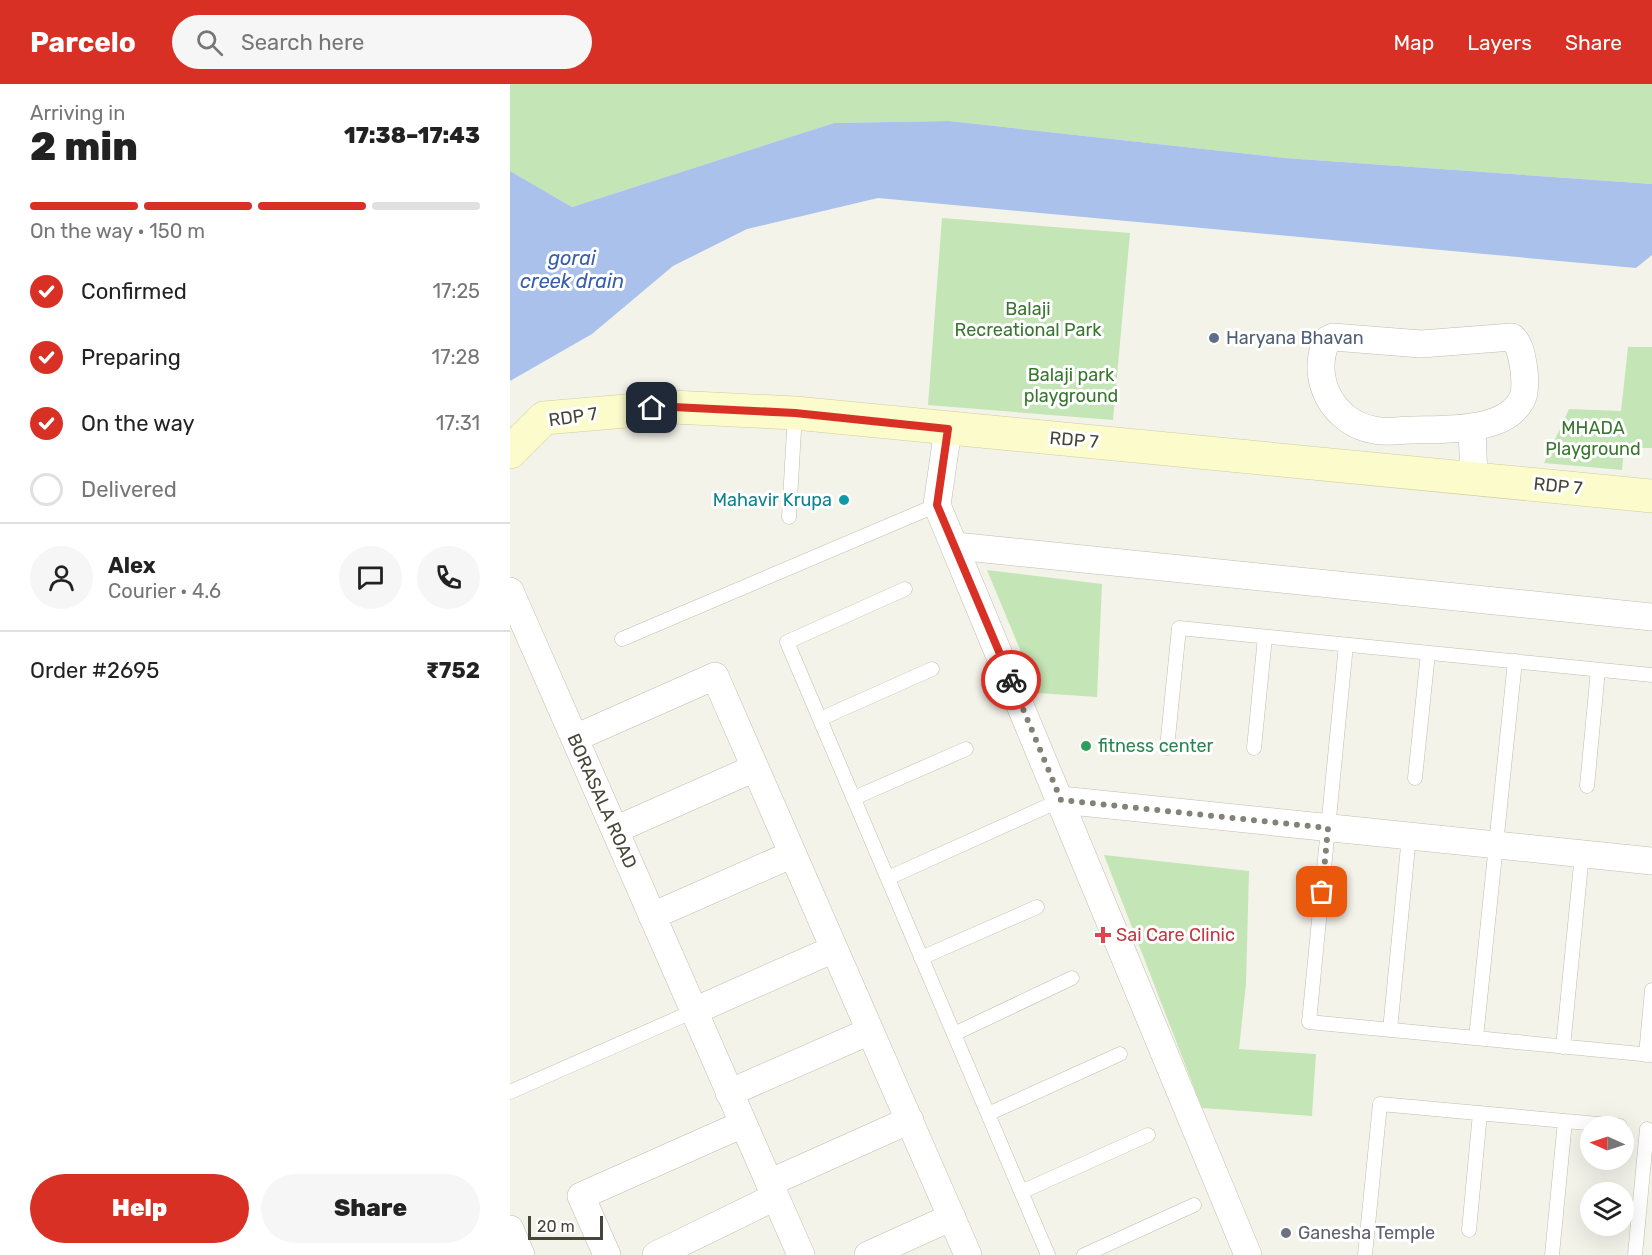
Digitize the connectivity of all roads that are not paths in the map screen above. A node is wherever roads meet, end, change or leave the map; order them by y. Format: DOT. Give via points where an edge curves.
graph roads {
  1 [pos="795,413"];
  2 [pos="948,429"];
  3 [pos="1472,429"];
  4 [pos="1374,430"];
  5 [pos="510,452"];
  6 [pos="1372,468"];
  7 [pos="1474,478"];
  8 [pos="1652,496"];
  9 [pos="937,505"];
  10 [pos="789,517"];
  11 [pos="956,546"];
  12 [pos="905,589"];
  13 [pos="510,591"];
  14 [pos="1652,617"];
  15 [pos="519,636"];
  16 [pos="1265,637"];
  17 [pos="622,639"];
  18 [pos="1346,645"];
  19 [pos="1428,653"];
  20 [pos="1515,661"];
  21 [pos="932,669"];
  22 [pos="1598,670"];
  23 [pos="1652,675"];
  24 [pos="820,719"];
  25 [pos="575,738"];
  26 [pos="1167,748"];
  27 [pos="1254,748"];
  28 [pos="966,749"];
  29 [pos="755,768"];
  30 [pos="1415,778"];
  31 [pos="1587,786"];
  32 [pos="854,798"];
  33 [pos="1061,800"];
  34 [pos="1328,828"];
  35 [pos="615,830"];
  36 [pos="1409,836"];
  37 [pos="1496,845"];
  38 [pos="793,854"];
  39 [pos="1582,854"];
  40 [pos="1652,861"];
  41 [pos="888,878"];
  42 [pos="1037,907"];
  43 [pos="652,916"];
  44 [pos="834,949"];
  45 [pos="921,958"];
  46 [pos="1072,978"];
  47 [pos="1652,990"];
  48 [pos="694,1011"];
  49 [pos="1390,1030"];
  50 [pos="870,1031"];
  51 [pos="954,1034"];
  52 [pos="1476,1038"];
  53 [pos="1563,1047"];
  54 [pos="1120,1054"];
  55 [pos="1649,1055"];
  56 [pos="510,1092"];
  57 [pos="729,1093"];
  58 [pos="1480,1113"];
  59 [pos="988,1114"];
  60 [pos="910,1120"];
  61 [pos="1565,1121"];
  62 [pos="1580,1123"];
  63 [pos="743,1124"];
  64 [pos="1634,1128"];
  65 [pos="1650,1130"];
  66 [pos="1148,1135"];
  67 [pos="772,1190"];
  68 [pos="1021,1192"];
  69 [pos="1194,1205"];
  70 [pos="952,1217"];
  71 [pos="510,1229"];
  72 [pos="1468,1230"];
  73 [pos="521,1255"];
  74 [pos="607,1255"];
  75 [pos="656,1255"];
  76 [pos="801,1255"];
  77 [pos="868,1255"];
  78 [pos="968,1255"];
  79 [pos="1048,1255"];
  80 [pos="1084,1255"];
  81 [pos="1248,1255"];
  82 [pos="1365,1255"];
  83 [pos="1552,1255"];
  84 [pos="1635,1255"];
  1 -- 2 [label="street, RDP 7"];
  1 -- 5 [label="street, RDP 7" via="673,407 544,418"];
  1 -- 10 [label="lane"];
  2 -- 6 [label="street, RDP 7"];
  2 -- 9 [label="street"];
  3 -- 4 [label="street"];
  3 -- 4 [label="street" via="1521,404 1524,373 1518,342 1512,337 1421,344 1327,340 1319,373 1322,387 1343,417"];
  3 -- 7 [label="street"];
  4 -- 6 [label="street"];
  6 -- 7 [label="street, RDP 7"];
  7 -- 8 [label="street, RDP 7"];
  9 -- 11 [label="street"];
  9 -- 17 [label="lane"];
  11 -- 14 [label="street"];
  11 -- 33 [label="street"];
  12 -- 24 [label="lane" via="787,642"];
  13 -- 15 [label="street, BORASALA ROAD"];
  15 -- 25 [label="street, BORASALA ROAD"];
  16 -- 18 [label="lane"];
  16 -- 26 [label="lane" via="1179,628"];
  16 -- 27 [label="lane"];
  18 -- 19 [label="lane"];
  18 -- 34 [label="lane"];
  19 -- 20 [label="lane"];
  19 -- 30 [label="lane"];
  20 -- 22 [label="lane"];
  20 -- 37 [label="lane"];
  21 -- 24 [label="lane"];
  22 -- 23 [label="lane"];
  22 -- 31 [label="lane"];
  24 -- 32 [label="lane"];
  25 -- 29 [label="street" via="715,676"];
  25 -- 35 [label="street, BORASALA ROAD"];
  28 -- 32 [label="lane"];
  29 -- 35 [label="street"];
  29 -- 38 [label="street"];
  32 -- 41 [label="lane"];
  33 -- 34 [label="street"];
  33 -- 41 [label="lane"];
  33 -- 81 [label="street"];
  34 -- 36 [label="street"];
  34 -- 49 [label="lane" via="1310,1022"];
  35 -- 43 [label="street, BORASALA ROAD"];
  36 -- 37 [label="street"];
  36 -- 49 [label="lane"];
  37 -- 39 [label="street"];
  37 -- 52 [label="lane"];
  38 -- 43 [label="street"];
  38 -- 44 [label="street"];
  39 -- 40 [label="street"];
  39 -- 53 [label="lane"];
  41 -- 45 [label="lane"];
  42 -- 45 [label="lane"];
  43 -- 48 [label="street, BORASALA ROAD"];
  44 -- 48 [label="street"];
  44 -- 50 [label="street"];
  45 -- 51 [label="lane"];
  46 -- 51 [label="lane"];
  47 -- 55 [label="lane"];
  48 -- 56 [label="lane"];
  48 -- 57 [label="street, BORASALA ROAD"];
  49 -- 52 [label="lane"];
  50 -- 57 [label="street"];
  50 -- 60 [label="street"];
  51 -- 59 [label="lane"];
  52 -- 53 [label="lane"];
  53 -- 55 [label="lane"];
  54 -- 59 [label="lane"];
  57 -- 63 [label="street, BORASALA ROAD"];
  58 -- 61 [label="lane"];
  58 -- 72 [label="lane"];
  58 -- 82 [label="lane" via="1380,1104"];
  59 -- 68 [label="lane"];
  60 -- 67 [label="street"];
  60 -- 70 [label="street"];
  61 -- 62 [label="lane"];
  61 -- 83 [label="lane"];
  63 -- 67 [label="street, BORASALA ROAD"];
  63 -- 74 [label="street" via="581,1196"];
  64 -- 65 [label="lane"];
  65 -- 84 [label="lane"];
  66 -- 68 [label="lane"];
  67 -- 75 [label="street"];
  67 -- 76 [label="street, BORASALA ROAD"];
  68 -- 79 [label="lane"];
  69 -- 80 [label="lane"];
  70 -- 77 [label="street"];
  70 -- 78 [label="street"];
  71 -- 73 [label="street"];
}
